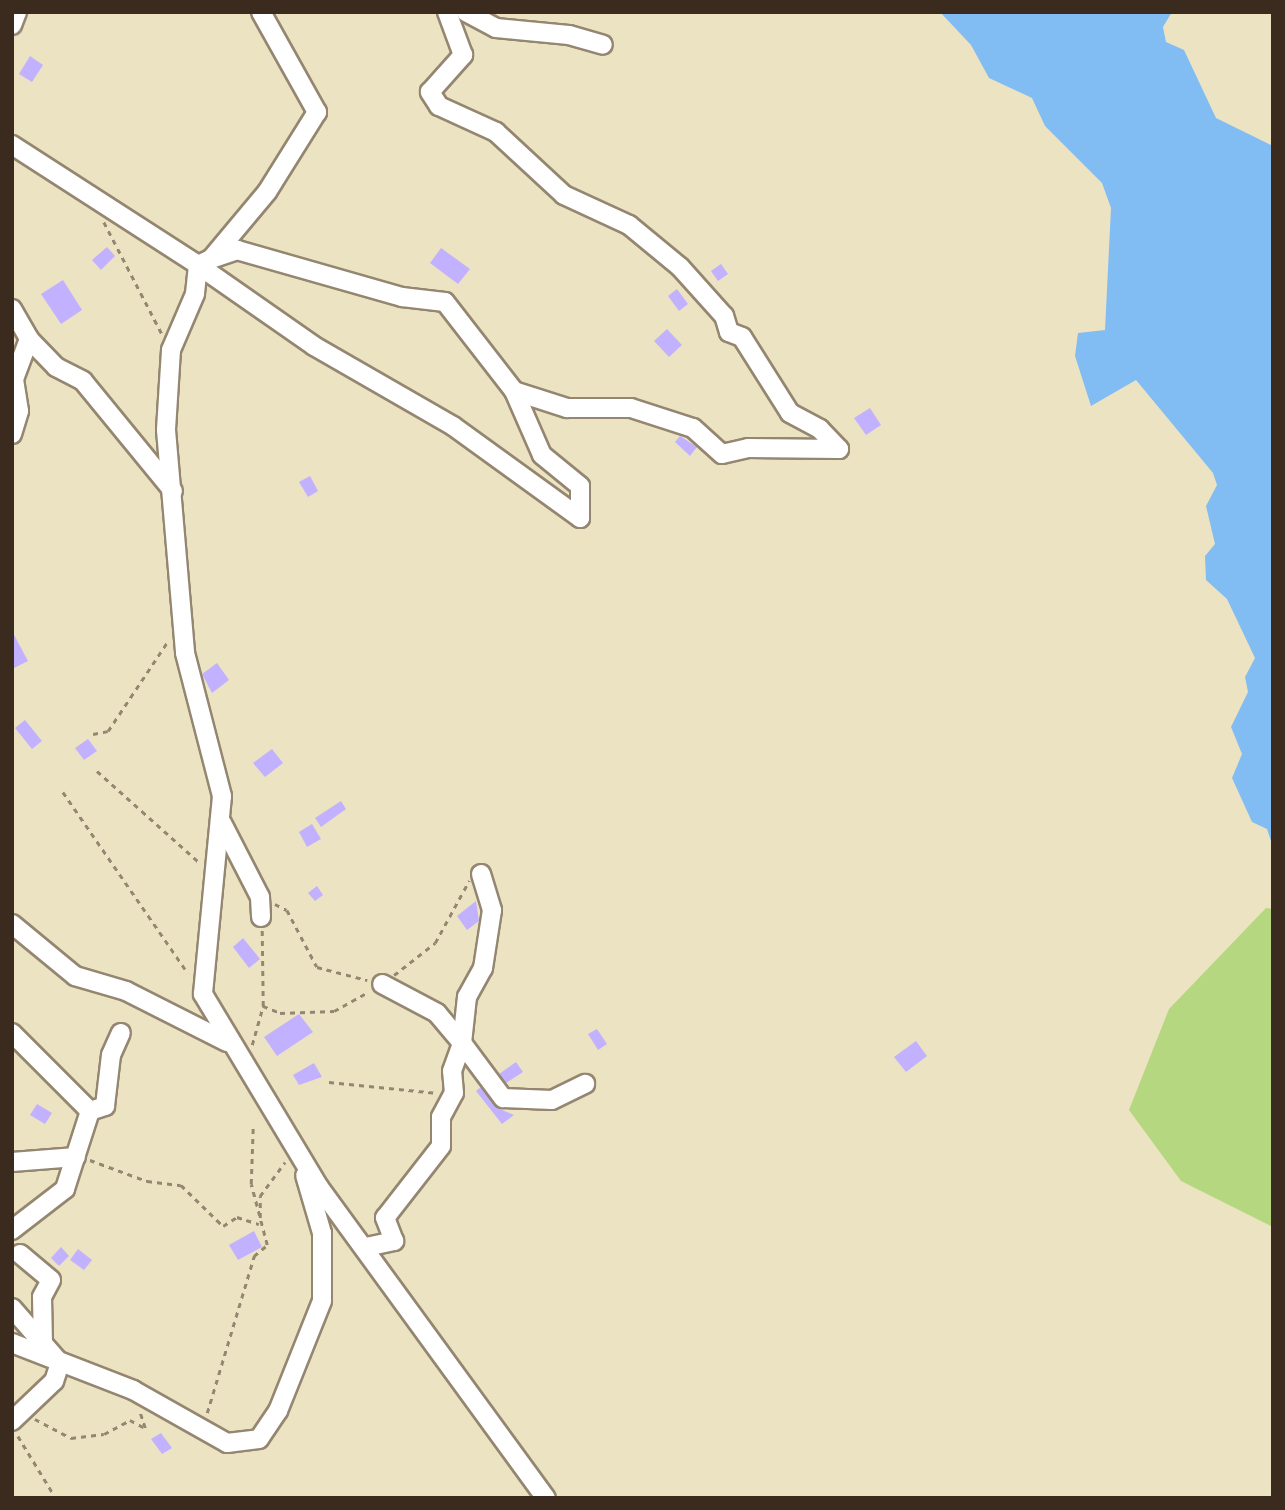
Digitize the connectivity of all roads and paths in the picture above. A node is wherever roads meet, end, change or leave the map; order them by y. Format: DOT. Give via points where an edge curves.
graph roads {
  1 [pos="17,12"];
  2 [pos="261,12"];
  3 [pos="447,12"];
  4 [pos="466,12"];
  5 [pos="12,25"];
  6 [pos="603,45"];
  7 [pos="12,145"];
  8 [pos="100,201"];
  9 [pos="204,262"];
  10 [pos="12,309"];
  11 [pos="20,340"];
  12 [pos="171,350"];
  13 [pos="514,391"];
  14 [pos="12,434"];
  15 [pos="173,491"];
  16 [pos="183,617"];
  17 [pos="93,734"];
  18 [pos="97,771"];
  19 [pos="63,792"];
  20 [pos="222,823"];
  21 [pos="481,874"];
  22 [pos="217,878"];
  23 [pos="260,897"];
  24 [pos="261,917"];
  25 [pos="12,924"];
  26 [pos="382,984"];
  27 [pos="203,994"];
  28 [pos="263,1006"];
  29 [pos="12,1033"];
  30 [pos="121,1033"];
  31 [pos="462,1043"];
  32 [pos="239,1050"];
  33 [pos="329,1082"];
  34 [pos="585,1084"];
  35 [pos="454,1093"];
  36 [pos="90,1111"];
  37 [pos="253,1128"];
  38 [pos="296,1144"];
  39 [pos="76,1157"];
  40 [pos="12,1162"];
  41 [pos="259,1225"];
  42 [pos="12,1230"];
  43 [pos="366,1247"];
  44 [pos="20,1254"];
  45 [pos="12,1308"];
  46 [pos="12,1343"];
  47 [pos="43,1344"];
  48 [pos="60,1363"];
  49 [pos="133,1390"];
  50 [pos="16,1420"];
  51 [pos="199,1428"];
  52 [pos="54,1495"];
  53 [pos="546,1498"];
  1 -- 5 [label="street"];
  2 -- 9 [label="street" via="317,112 303,142"];
  3 -- 13 [label="street" via="463,55 430,92 439,106 496,132 564,195 629,225 680,267 724,316 729,332 742,337 790,413 820,429 839,449 764,453 748,448 722,454 693,428 631,408 567,408"];
  4 -- 6 [label="street" via="496,28 569,34"];
  7 -- 8 [label="street"];
  8 -- 9 [label="street"];
  8 -- 12 [label="path" via="107,236"];
  9 -- 12 [label="street"];
  9 -- 13 [label="street" via="237,250 402,297 444,302"];
  9 -- 13 [label="street" via="314,346 453,426 580,518 580,486 542,455"];
  10 -- 11 [label="street"];
  11 -- 14 [label="street" via="14,379 19,411"];
  11 -- 15 [label="street" via="83,381"];
  12 -- 15 [label="street" via="166,430"];
  15 -- 16 [label="street"];
  16 -- 17 [label="path" via="108,732"];
  16 -- 20 [label="street" via="191,690 211,742"];
  18 -- 22 [label="path"];
  19 -- 27 [label="path"];
  20 -- 22 [label="street"];
  20 -- 23 [label="street"];
  21 -- 26 [label="path" via="466,883 435,943"];
  21 -- 31 [label="street" via="492,910 483,968 467,997"];
  22 -- 27 [label="street"];
  23 -- 24 [label="street"];
  23 -- 26 [label="path" via="287,910 317,967"];
  24 -- 28 [label="path"];
  25 -- 32 [label="street" via="75,976 187,1018"];
  26 -- 28 [label="path" via="334,1011 280,1013"];
  26 -- 31 [label="street" via="437,1013"];
  27 -- 32 [label="street"];
  28 -- 32 [label="path" via="256,1044"];
  29 -- 36 [label="street"];
  30 -- 36 [label="street" via="111,1055 105,1106"];
  31 -- 34 [label="street" via="503,1098 552,1100"];
  31 -- 35 [label="street" via="452,1071"];
  32 -- 38 [label="street"];
  33 -- 35 [label="path"];
  35 -- 43 [label="street" via="441,1117 441,1146 385,1218 394,1241"];
  36 -- 39 [label="street"];
  37 -- 41 [label="path" via="251,1184"];
  38 -- 41 [label="path" via="260,1196"];
  38 -- 43 [label="street" via="318,1187"];
  38 -- 51 [label="street" via="321,1233 322,1301 278,1411 259,1439 227,1443"];
  39 -- 40 [label="street"];
  39 -- 41 [label="path" via="181,1185 223,1226 237,1217"];
  39 -- 42 [label="street" via="65,1189"];
  41 -- 51 [label="path" via="267,1245 254,1256 218,1391"];
  43 -- 53 [label="street"];
  44 -- 47 [label="street" via="51,1280 42,1297"];
  45 -- 47 [label="street"];
  46 -- 48 [label="street"];
  47 -- 48 [label="street"];
  48 -- 49 [label="street"];
  48 -- 50 [label="street" via="54,1381"];
  49 -- 50 [label="path" via="145,1428 130,1420 104,1434 71,1438"];
  49 -- 51 [label="street"];
  50 -- 52 [label="path"];
}
